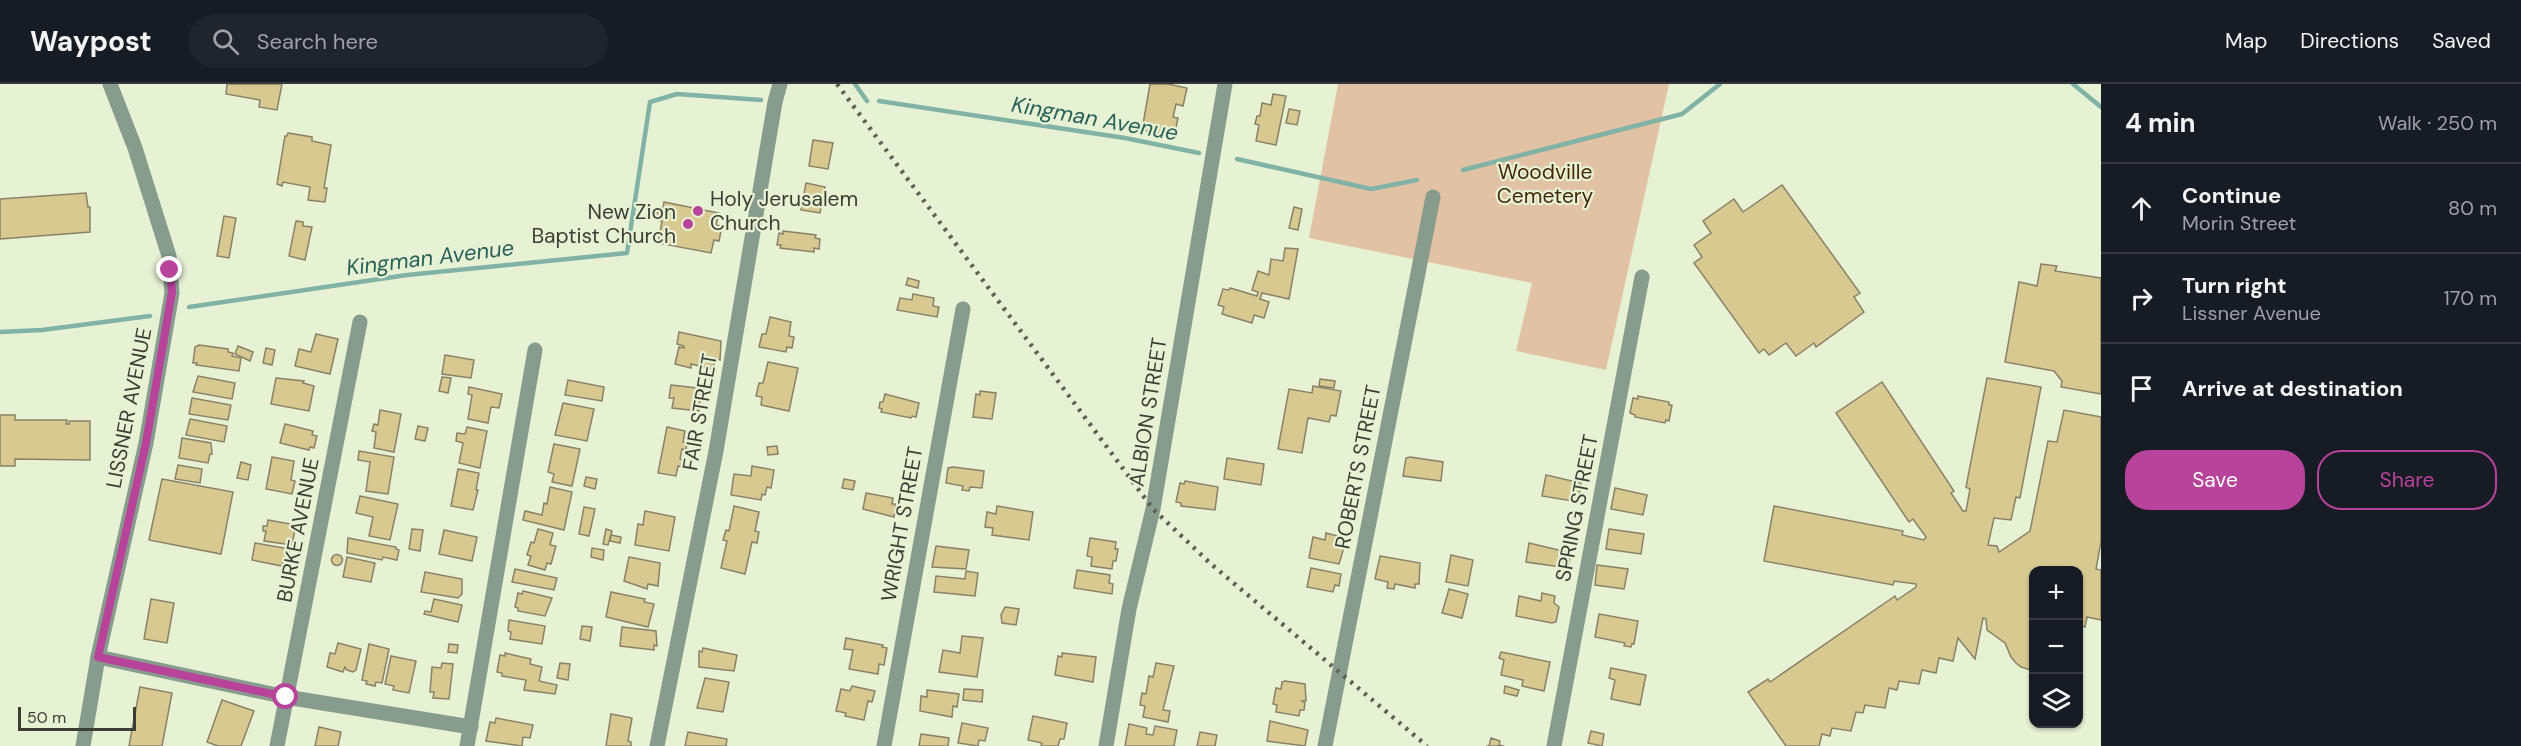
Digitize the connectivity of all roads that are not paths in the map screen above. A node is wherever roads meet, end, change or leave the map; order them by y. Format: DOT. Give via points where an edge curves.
graph roads {
  1 [pos="110,84"];
  2 [pos="780,84"];
  3 [pos="1225,84"];
  4 [pos="1433,197"];
  5 [pos="1642,277"];
  6 [pos="963,309"];
  7 [pos="360,322"];
  8 [pos="535,350"];
  9 [pos="98,657"];
  10 [pos="286,697"];
  11 [pos="471,727"];
  12 [pos="83,746"];
  13 [pos="277,746"];
  14 [pos="467,746"];
  15 [pos="657,746"];
  16 [pos="884,746"];
  17 [pos="1106,746"];
  18 [pos="1324,746"];
  19 [pos="1554,746"];
  1 -- 9 [label="street, LISSNER AVENUE" via="169,256 172,292 146,443"];
  2 -- 15 [label="street, FAIR STREET" via="716,451"];
  3 -- 17 [label="street, ALBION STREET" via="1153,508 1129,609"];
  4 -- 18 [label="street, ROBERTS STREET"];
  5 -- 19 [label="street, SPRING STREET"];
  6 -- 16 [label="street, WRIGHT STREET"];
  7 -- 10 [label="street, BURKE AVENUE"];
  8 -- 11 [label="street"];
  9 -- 10 [label="street"];
  9 -- 12 [label="street, LISSNER AVENUE"];
  10 -- 11 [label="street"];
  10 -- 13 [label="street, BURKE AVENUE"];
  11 -- 14 [label="street"];
}
